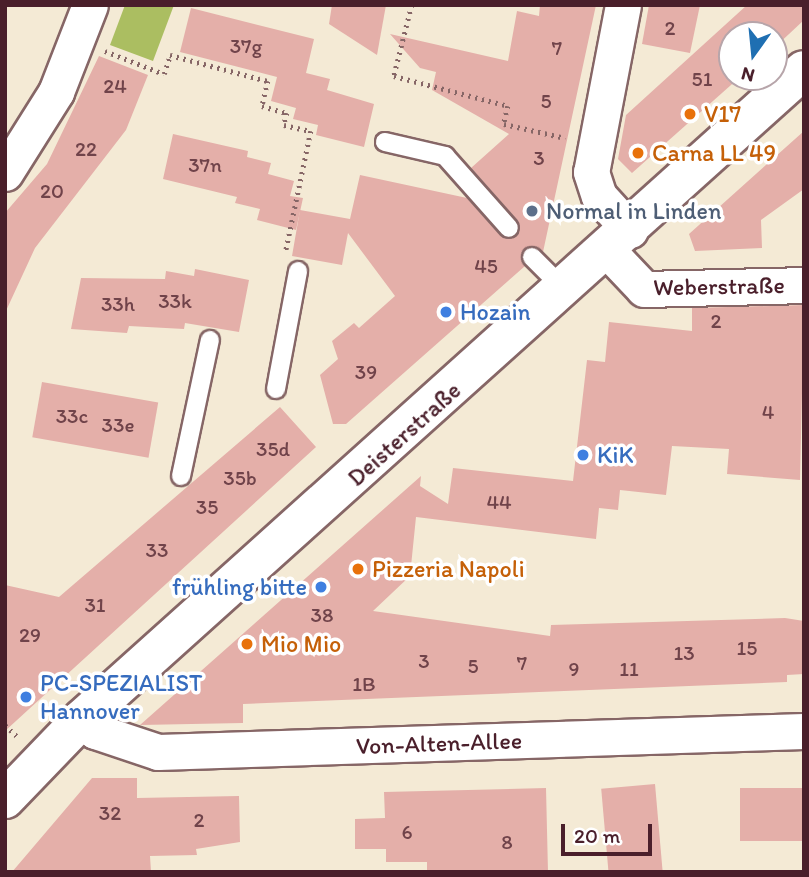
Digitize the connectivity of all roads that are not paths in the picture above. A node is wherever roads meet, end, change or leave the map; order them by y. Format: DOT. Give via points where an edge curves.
graph roads {
  1 [pos="90,5"];
  2 [pos="623,5"];
  3 [pos="804,70"];
  4 [pos="385,142"];
  5 [pos="5,173"];
  6 [pos="509,228"];
  7 [pos="619,241"];
  8 [pos="532,257"];
  9 [pos="298,271"];
  10 [pos="804,285"];
  11 [pos="565,290"];
  12 [pos="210,340"];
  13 [pos="276,388"];
  14 [pos="181,476"];
  15 [pos="83,718"];
  16 [pos="804,731"];
  17 [pos="5,799"];
  1 -- 5 [label="street" via="56,92"];
  2 -- 7 [label="street, Weberstraße" via="591,172"];
  3 -- 7 [label="street, Deisterstraße"];
  4 -- 6 [label="lane" via="444,156"];
  7 -- 10 [label="street, Weberstraße" via="643,289"];
  7 -- 11 [label="street, Deisterstraße"];
  8 -- 11 [label="lane"];
  9 -- 13 [label="lane"];
  11 -- 15 [label="street, Deisterstraße"];
  12 -- 14 [label="lane"];
  15 -- 16 [label="street, Von-Alten-Allee" via="95,731 158,752"];
  15 -- 17 [label="street, Deisterstraße"];
}
